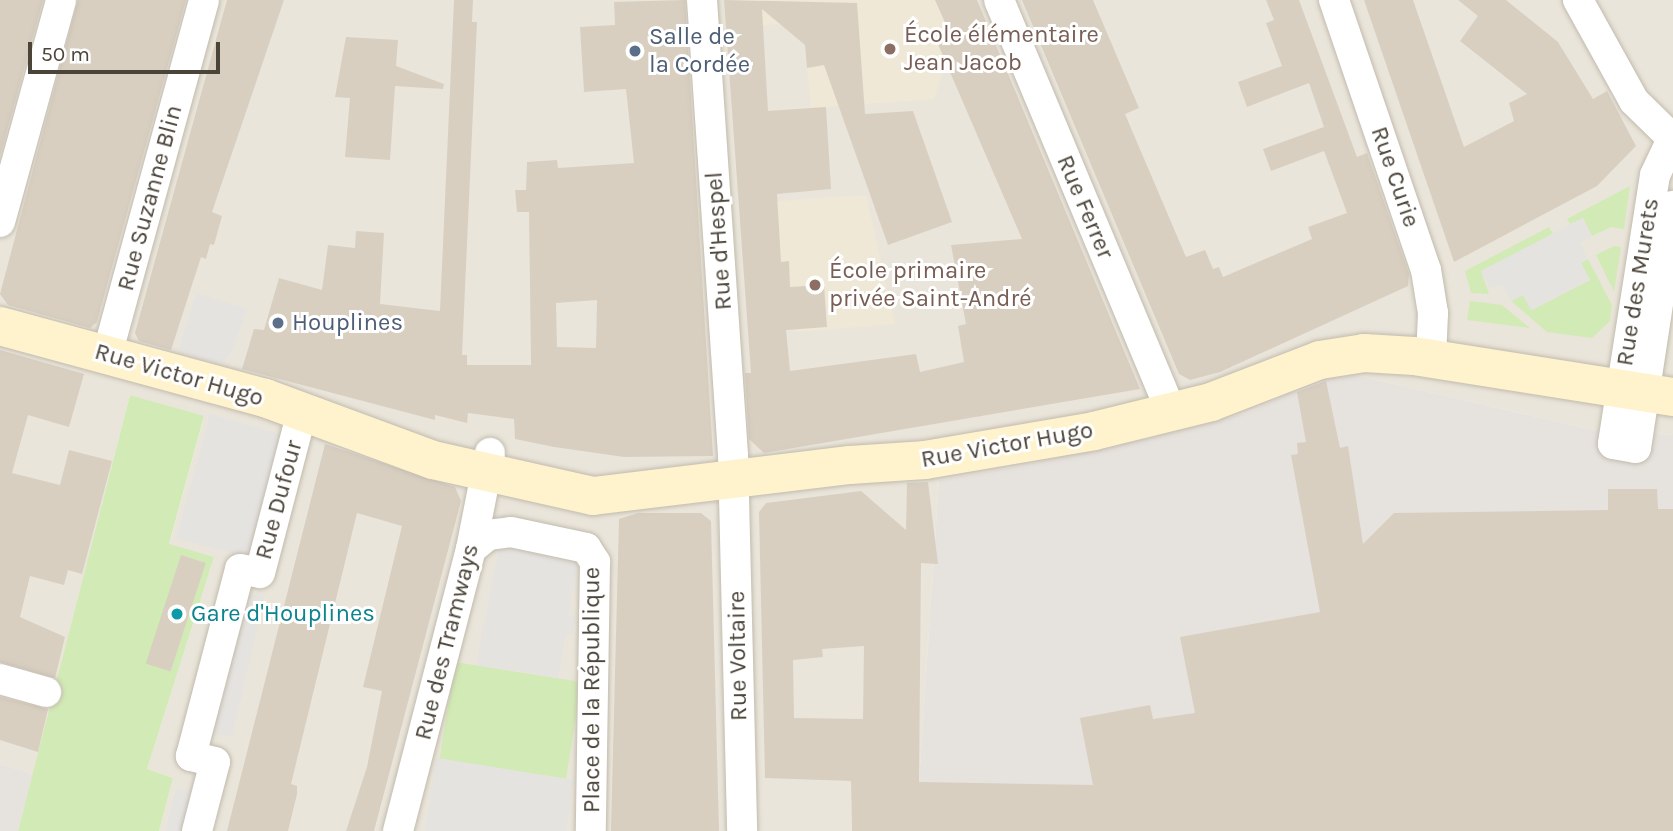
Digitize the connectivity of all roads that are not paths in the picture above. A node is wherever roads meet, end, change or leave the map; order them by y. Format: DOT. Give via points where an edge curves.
graph roads {
  1 [pos="61,0"];
  2 [pos="204,0"];
  3 [pos="702,0"];
  4 [pos="999,0"];
  5 [pos="1334,0"];
  6 [pos="1578,0"];
  7 [pos="1671,144"];
  8 [pos="1673,206"];
  9 [pos="0,222"];
  10 [pos="0,326"];
  11 [pos="1432,348"];
  12 [pos="107,355"];
  13 [pos="1648,381"];
  14 [pos="302,411"];
  15 [pos="1172,413"];
  16 [pos="488,463"];
  17 [pos="716,482"];
  18 [pos="471,549"];
  19 [pos="0,679"];
  20 [pos="46,692"];
  21 [pos="197,831"];
  22 [pos="398,831"];
  23 [pos="590,831"];
  24 [pos="742,831"];
  1 -- 9 [label="street"];
  2 -- 12 [label="street, Rue Suzanne Blin"];
  3 -- 17 [label="street, Rue d'Hespel"];
  4 -- 15 [label="street, Rue Ferrer"];
  5 -- 11 [label="street, Rue Curie" via="1423,261"];
  6 -- 7 [label="street" via="1634,101"];
  7 -- 13 [label="street, Rue des Murets" via="1654,181"];
  8 -- 13 [label="street, Rue des Murets"];
  10 -- 12 [label="main road, Rue Victor Hugo"];
  11 -- 13 [label="main road, Rue Victor Hugo"];
  11 -- 15 [label="main road, Rue Victor Hugo" via="1364,353 1307,364"];
  12 -- 14 [label="main road, Rue Victor Hugo"];
  14 -- 16 [label="main road, Rue Victor Hugo" via="357,431 428,437"];
  14 -- 21 [label="street, Rue Dufour" via="260,573 240,569 194,742 191,756 215,762"];
  15 -- 17 [label="main road, Rue Victor Hugo" via="938,458"];
  16 -- 17 [label="main road, Rue Victor Hugo" via="534,463"];
  16 -- 18 [label="street, Rue des Tramways"];
  17 -- 24 [label="street, Rue Voltaire"];
  18 -- 22 [label="street, Rue des Tramways"];
  18 -- 23 [label="street, Place de la République" via="488,535 511,533 586,548 595,562"];
  19 -- 20 [label="street"];
}
